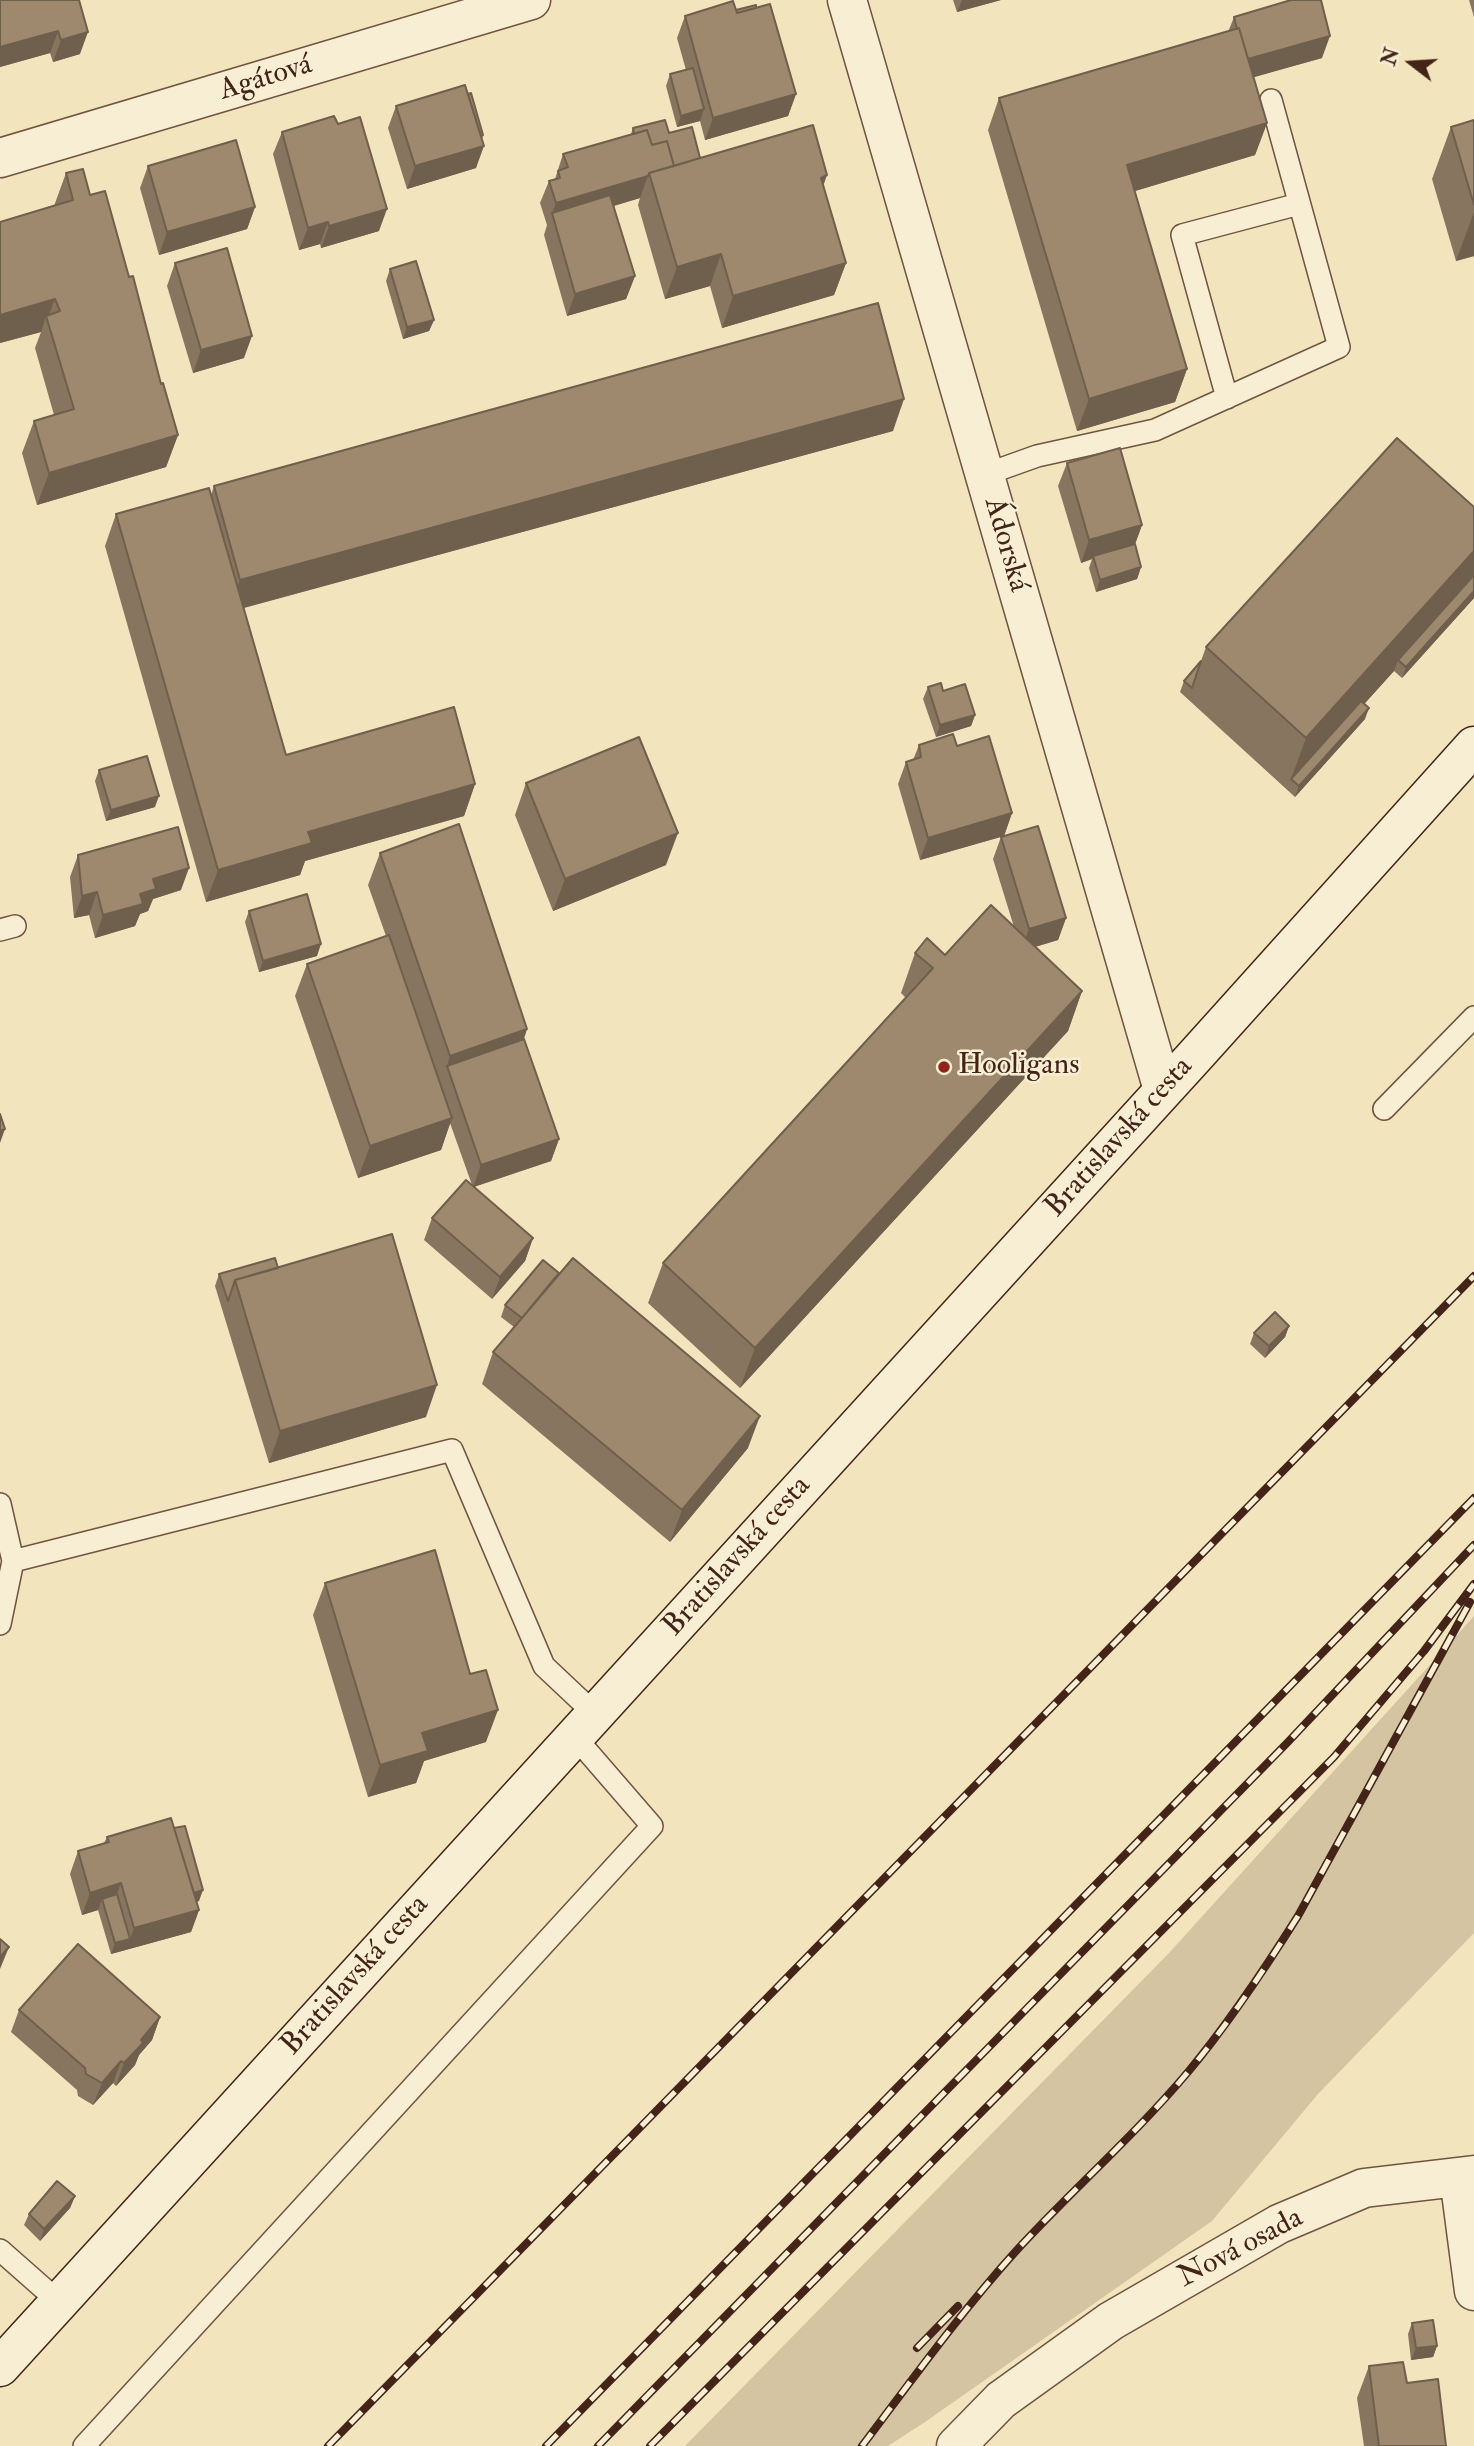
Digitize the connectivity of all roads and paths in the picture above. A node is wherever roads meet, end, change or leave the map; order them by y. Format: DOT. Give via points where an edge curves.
graph roads {
  1 [pos="531,0"];
  2 [pos="847,0"];
  3 [pos="1271,100"];
  4 [pos="0,158"];
  5 [pos="1299,204"];
  6 [pos="1227,398"];
  7 [pos="984,475"];
  8 [pos="1474,746"];
  9 [pos="1474,1017"];
  10 [pos="1163,1090"];
  11 [pos="1384,1109"];
  12 [pos="0,1504"];
  13 [pos="13,1561"];
  14 [pos="0,1623"];
  15 [pos="585,1725"];
  16 [pos="1466,2176"];
  17 [pos="0,2250"];
  18 [pos="1474,2291"];
  19 [pos="59,2302"];
  20 [pos="0,2367"];
  21 [pos="85,2446"];
  22 [pos="956,2446"];
  1 -- 4 [label="street, Agátová"];
  2 -- 7 [label="street, Ádorská"];
  3 -- 5 [label="lane"];
  5 -- 6 [label="lane" via="1339,347"];
  5 -- 6 [label="lane" via="1182,235"];
  6 -- 7 [label="lane" via="1155,430 1037,456"];
  7 -- 10 [label="street, Ádorská"];
  8 -- 10 [label="street, Bratislavská cesta"];
  9 -- 11 [label="lane"];
  10 -- 15 [label="street, Bratislavská cesta"];
  12 -- 13 [label="lane"];
  13 -- 14 [label="lane"];
  13 -- 15 [label="lane" via="452,1450 544,1666"];
  15 -- 19 [label="street, Bratislavská cesta"];
  15 -- 21 [label="lane" via="652,1826"];
  16 -- 18 [label="street, Nová osada"];
  16 -- 22 [label="street, Nová osada" via="1364,2188 1279,2224 1111,2321 1001,2400"];
  17 -- 19 [label="lane"];
  19 -- 20 [label="street, Bratislavská cesta"];
}
